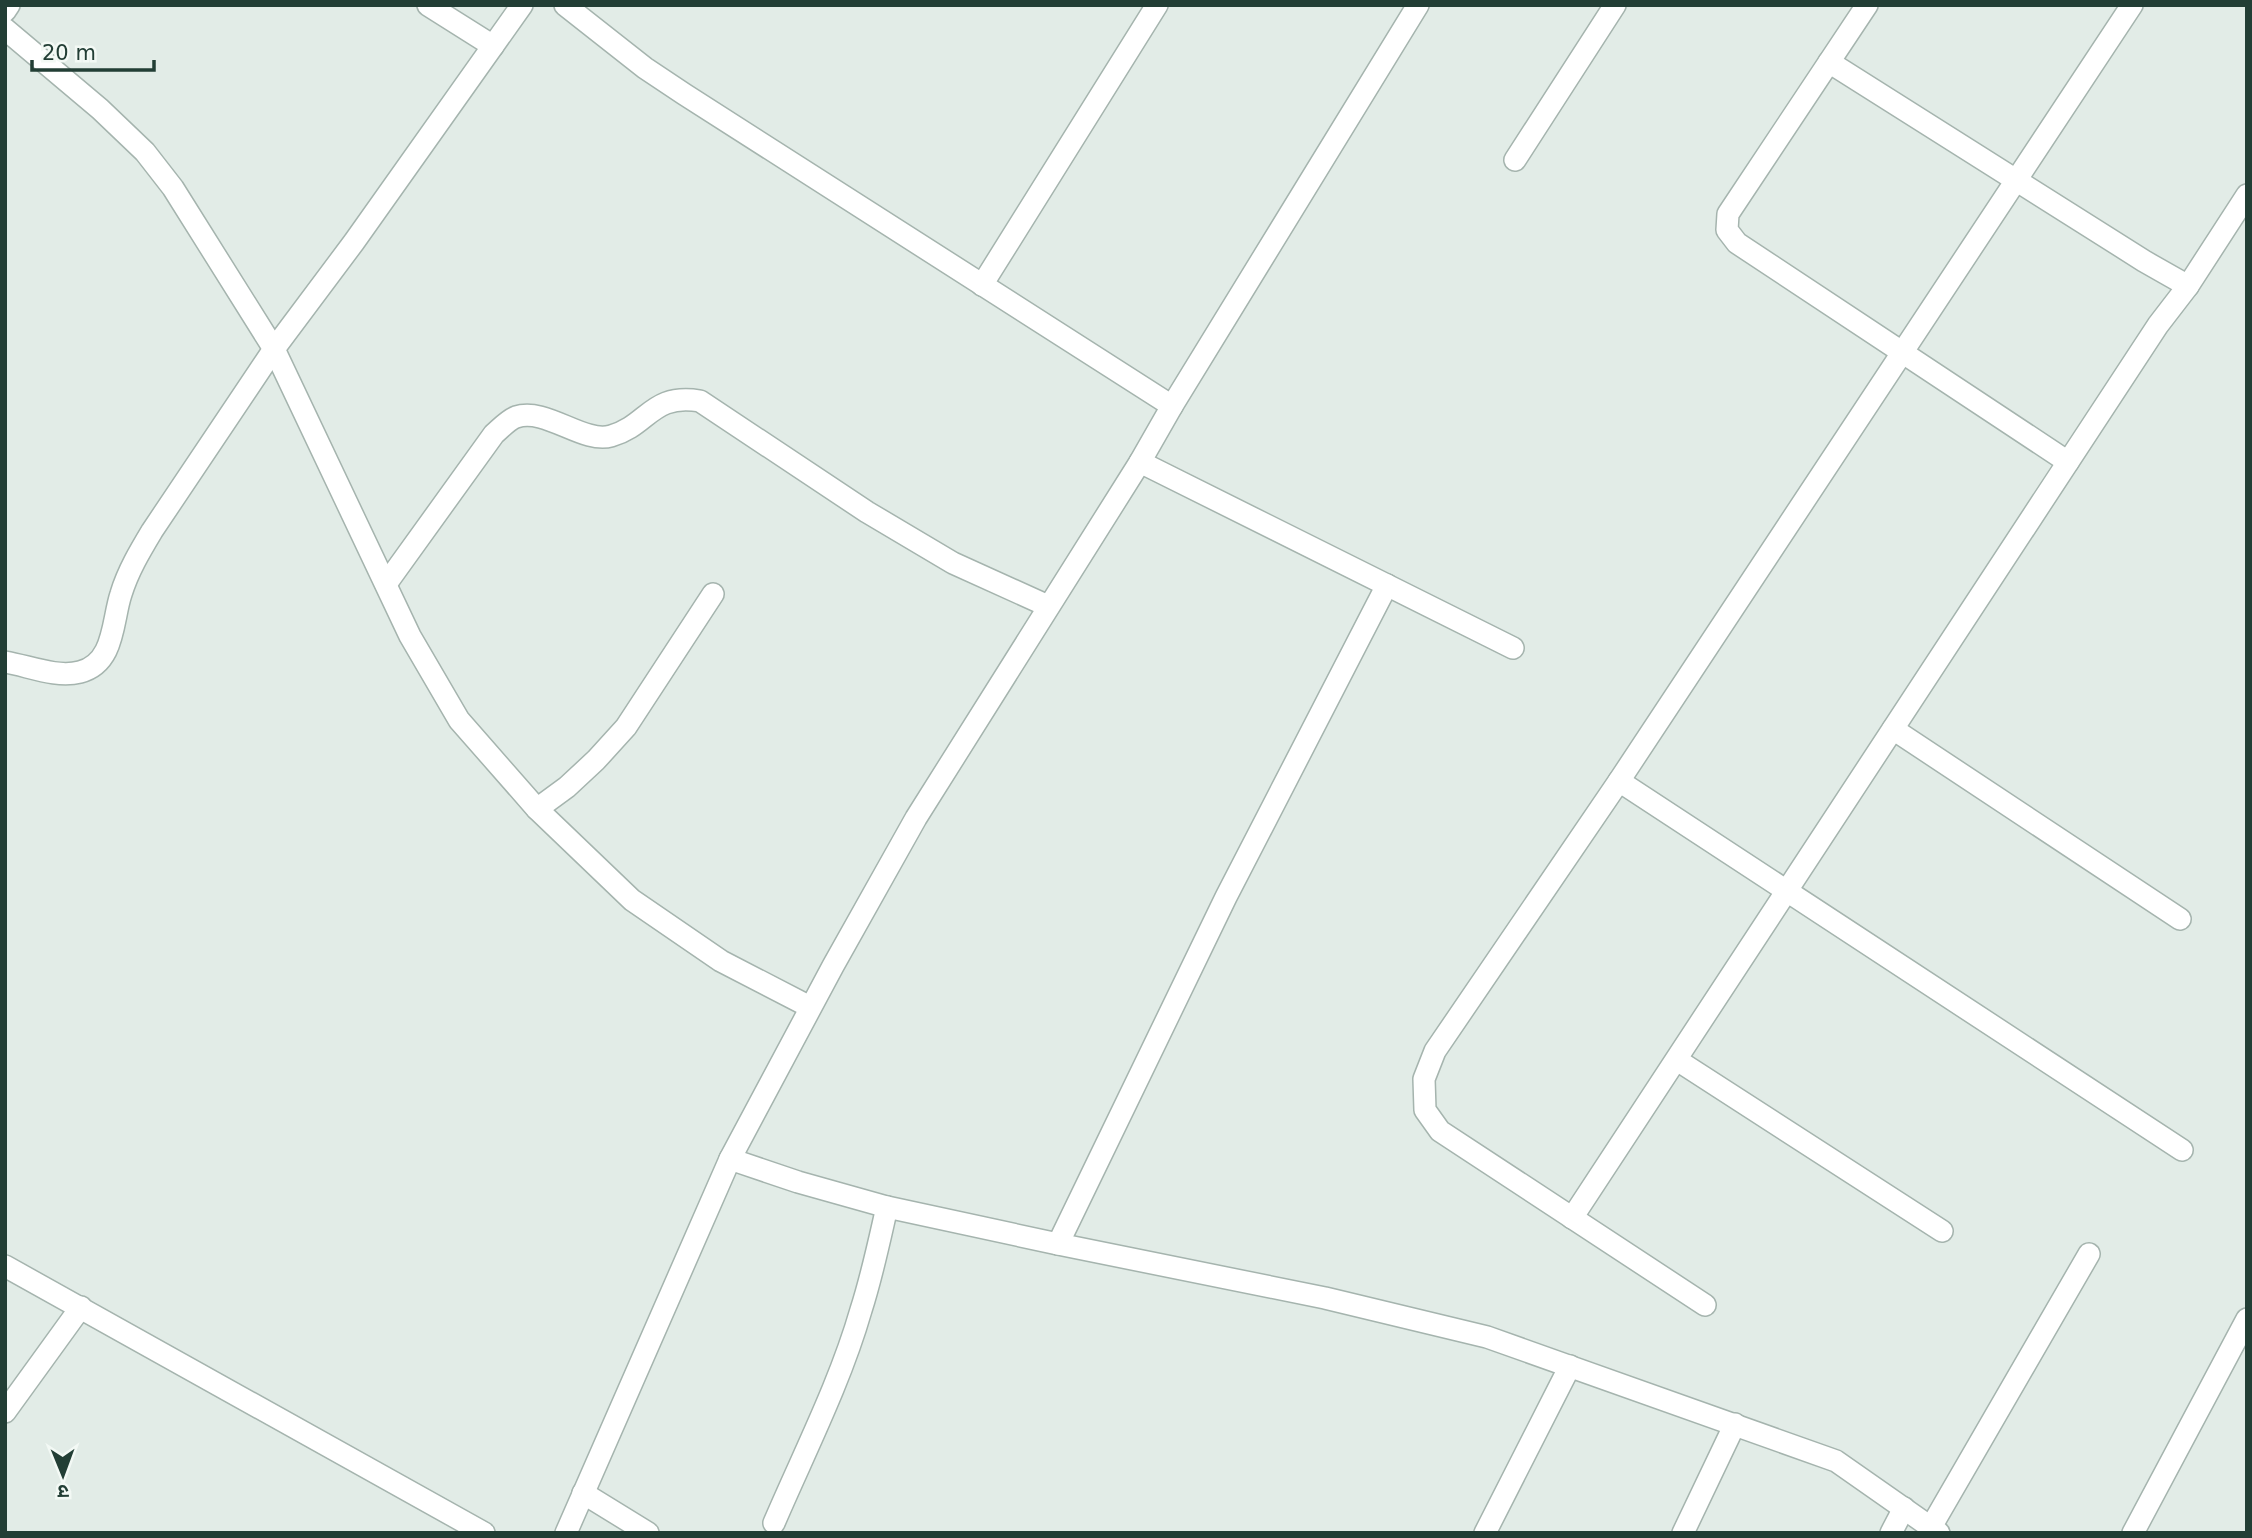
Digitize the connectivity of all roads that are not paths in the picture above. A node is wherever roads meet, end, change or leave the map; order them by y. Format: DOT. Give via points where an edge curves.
graph roads {
  1 [pos="9,5"];
  2 [pos="428,5"];
  3 [pos="522,5"];
  4 [pos="565,5"];
  5 [pos="1157,5"];
  6 [pos="1418,5"];
  7 [pos="1615,5"];
  8 [pos="1867,5"];
  9 [pos="2132,5"];
  10 [pos="5,11"];
  11 [pos="5,29"];
  12 [pos="493,46"];
  13 [pos="1829,62"];
  14 [pos="1515,160"];
  15 [pos="2017,181"];
  16 [pos="2247,195"];
  17 [pos="982,285"];
  18 [pos="2188,286"];
  19 [pos="274,349"];
  20 [pos="1902,354"];
  21 [pos="1172,406"];
  22 [pos="1140,462"];
  23 [pos="2068,463"];
  24 [pos="386,584"];
  25 [pos="1387,585"];
  26 [pos="713,594"];
  27 [pos="1048,606"];
  28 [pos="1513,648"];
  29 [pos="5,662"];
  30 [pos="1893,729"];
  31 [pos="1619,781"];
  32 [pos="537,808"];
  33 [pos="1788,891"];
  34 [pos="2180,919"];
  35 [pos="810,1007"];
  36 [pos="1677,1060"];
  37 [pos="2182,1150"];
  38 [pos="730,1159"];
  39 [pos="887,1207"];
  40 [pos="1572,1218"];
  41 [pos="1941,1231"];
  42 [pos="1058,1244"];
  43 [pos="2090,1254"];
  44 [pos="5,1266"];
  45 [pos="1705,1305"];
  46 [pos="81,1307"];
  47 [pos="2247,1319"];
  48 [pos="1570,1366"];
  49 [pos="5,1412"];
  50 [pos="1735,1424"];
  51 [pos="583,1493"];
  52 [pos="1904,1508"];
  53 [pos="774,1523"];
  54 [pos="568,1530"];
  55 [pos="1935,1530"];
  56 [pos="484,1533"];
  57 [pos="648,1533"];
  58 [pos="1485,1533"];
  59 [pos="1683,1533"];
  60 [pos="1891,1533"];
  61 [pos="2133,1533"];
  1 -- 10 [label="street"];
  2 -- 12 [label="street"];
  3 -- 12 [label="street"];
  4 -- 17 [label="street" via="645,68"];
  5 -- 17 [label="street"];
  6 -- 21 [label="street"];
  7 -- 14 [label="street"];
  8 -- 13 [label="street"];
  9 -- 15 [label="street"];
  11 -- 19 [label="street" via="145,152 173,188"];
  12 -- 19 [label="street"];
  13 -- 15 [label="street"];
  13 -- 20 [label="street" via="1728,214 1727,230 1737,243"];
  15 -- 18 [label="street"];
  15 -- 20 [label="street"];
  16 -- 18 [label="street"];
  17 -- 21 [label="street"];
  18 -- 23 [label="street"];
  19 -- 24 [label="street"];
  19 -- 29 [label="street" via="135,560 121,595 113,635 101,659 82,671 55,673"];
  20 -- 23 [label="street"];
  20 -- 31 [label="street"];
  21 -- 22 [label="street"];
  22 -- 25 [label="street"];
  22 -- 27 [label="street"];
  23 -- 30 [label="street"];
  24 -- 27 [label="street" via="494,434 515,417 537,417 589,435 610,436 681,398 700,401 953,563"];
  24 -- 32 [label="street" via="459,720"];
  25 -- 28 [label="street"];
  25 -- 42 [label="street" via="1226,897"];
  26 -- 32 [label="street" via="626,727 567,787"];
  27 -- 35 [label="street" via="916,818"];
  30 -- 33 [label="street"];
  30 -- 34 [label="street"];
  31 -- 33 [label="street"];
  31 -- 40 [label="street" via="1435,1051 1424,1079 1425,1110 1440,1131"];
  32 -- 35 [label="street" via="632,900 721,961"];
  33 -- 36 [label="street"];
  33 -- 37 [label="street"];
  35 -- 38 [label="street"];
  36 -- 40 [label="street"];
  36 -- 41 [label="street"];
  38 -- 39 [label="street"];
  38 -- 51 [label="street"];
  39 -- 42 [label="street"];
  39 -- 53 [label="street" via="861,1313"];
  40 -- 45 [label="street"];
  42 -- 48 [label="street" via="1325,1298 1487,1337"];
  43 -- 55 [label="street"];
  44 -- 46 [label="street"];
  46 -- 49 [label="street"];
  46 -- 56 [label="street"];
  47 -- 61 [label="street"];
  48 -- 50 [label="street"];
  48 -- 58 [label="street"];
  50 -- 52 [label="street" via="1836,1461"];
  50 -- 59 [label="street"];
  51 -- 54 [label="street"];
  51 -- 57 [label="street"];
  52 -- 55 [label="street"];
  52 -- 60 [label="street"];
}
